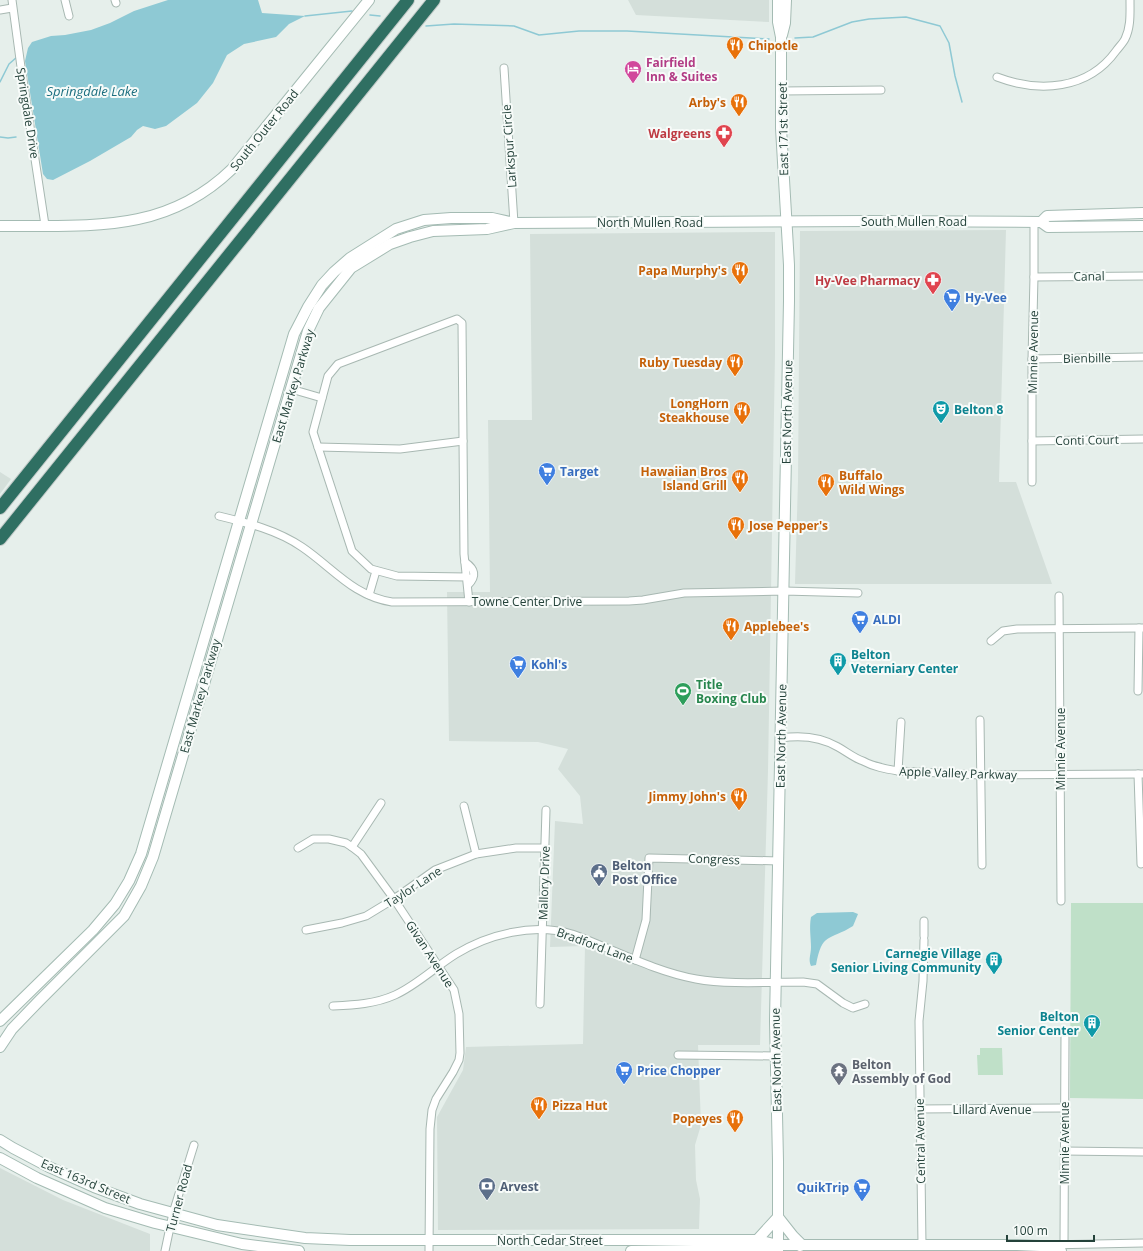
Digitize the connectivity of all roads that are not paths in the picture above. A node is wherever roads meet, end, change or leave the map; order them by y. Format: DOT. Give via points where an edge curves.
graph roads {
  1 [pos="66,0"];
  2 [pos="369,0"];
  3 [pos="408,0"];
  4 [pos="434,0"];
  5 [pos="778,0"];
  6 [pos="784,0"];
  7 [pos="1130,0"];
  8 [pos="12,4"];
  9 [pos="0,10"];
  10 [pos="69,16"];
  11 [pos="781,37"];
  12 [pos="504,68"];
  13 [pos="997,77"];
  14 [pos="882,90"];
  15 [pos="782,91"];
  16 [pos="1143,212"];
  17 [pos="786,221"];
  18 [pos="1037,222"];
  19 [pos="514,223"];
  20 [pos="0,226"];
  21 [pos="46,226"];
  22 [pos="1143,226"];
  23 [pos="1143,276"];
  24 [pos="1034,277"];
  25 [pos="1143,357"];
  26 [pos="1032,359"];
  27 [pos="291,389"];
  28 [pos="322,398"];
  29 [pos="1143,439"];
  30 [pos="1032,441"];
  31 [pos="463,442"];
  32 [pos="318,447"];
  33 [pos="1032,482"];
  34 [pos="0,508"];
  35 [pos="219,516"];
  36 [pos="239,521"];
  37 [pos="251,524"];
  38 [pos="0,539"];
  39 [pos="465,562"];
  40 [pos="376,570"];
  41 [pos="467,577"];
  42 [pos="468,585"];
  43 [pos="784,591"];
  44 [pos="858,593"];
  45 [pos="369,595"];
  46 [pos="1059,596"];
  47 [pos="469,602"];
  48 [pos="1059,628"];
  49 [pos="1141,628"];
  50 [pos="991,641"];
  51 [pos="1138,691"];
  52 [pos="980,720"];
  53 [pos="901,722"];
  54 [pos="781,738"];
  55 [pos="898,771"];
  56 [pos="1141,774"];
  57 [pos="981,775"];
  58 [pos="1060,775"];
  59 [pos="381,803"];
  60 [pos="464,806"];
  61 [pos="546,810"];
  62 [pos="352,846"];
  63 [pos="298,848"];
  64 [pos="545,848"];
  65 [pos="476,854"];
  66 [pos="779,861"];
  67 [pos="1141,864"];
  68 [pos="982,865"];
  69 [pos="394,899"];
  70 [pos="1061,901"];
  71 [pos="924,921"];
  72 [pos="542,929"];
  73 [pos="306,930"];
  74 [pos="635,960"];
  75 [pos="439,966"];
  76 [pos="776,982"];
  77 [pos="540,1004"];
  78 [pos="866,1004"];
  79 [pos="333,1006"];
  80 [pos="0,1021"];
  81 [pos="1065,1034"];
  82 [pos="0,1047"];
  83 [pos="678,1056"];
  84 [pos="775,1056"];
  85 [pos="1064,1108"];
  86 [pos="919,1109"];
  87 [pos="0,1140"];
  88 [pos="194,1145"];
  89 [pos="1064,1151"];
  90 [pos="1143,1152"];
  91 [pos="0,1158"];
  92 [pos="174,1213"];
  93 [pos="778,1217"];
  94 [pos="172,1228"];
  95 [pos="429,1240"];
  96 [pos="1143,1243"];
  97 [pos="758,1247"];
  98 [pos="926,1247"];
  99 [pos="778,1248"];
  100 [pos="798,1248"];
  101 [pos="1061,1249"];
  102 [pos="165,1251"];
  103 [pos="299,1251"];
  104 [pos="429,1251"];
  105 [pos="631,1251"];
  1 -- 10 [label="street"];
  2 -- 21 [label="street, South Outer Road" via="227,174 205,192 156,216 130,222"];
  3 -- 34 [label="highway"];
  4 -- 38 [label="highway"];
  5 -- 11 [label="street, East 171st Street"];
  6 -- 11 [label="street, East 171st Street" via="786,11"];
  7 -- 13 [label="street" via="1129,24 1125,39 1108,62 1087,77 1059,85 1020,83"];
  8 -- 9 [label="street"];
  8 -- 21 [label="street, Springdale Drive"];
  11 -- 15 [label="street, East 171st Street"];
  12 -- 19 [label="street, Larkspur Circle"];
  14 -- 15 [label="street"];
  15 -- 17 [label="street, East 171st Street" via="781,128"];
  16 -- 18 [label="street, South Mullen Road" via="1047,216"];
  17 -- 18 [label="street, South Mullen Road"];
  17 -- 19 [label="street, North Mullen Road"];
  17 -- 43 [label="street, East North Avenue" via="789,309"];
  18 -- 22 [label="street, South Mullen Road" via="1048,227"];
  18 -- 24 [label="street, Minnie Avenue"];
  19 -- 27 [label="street, East Markey Parkway" via="487,229 433,231 410,237 390,244 351,268 319,308 308,331"];
  19 -- 36 [label="street, East Markey Parkway" via="492,218 451,218 424,220 396,229 350,258 322,285 294,334"];
  20 -- 21 [label="street"];
  23 -- 24 [label="street, Canal"];
  24 -- 26 [label="street, Minnie Avenue"];
  25 -- 26 [label="street, Bienbille"];
  26 -- 30 [label="street, Minnie Avenue"];
  27 -- 28 [label="street"];
  27 -- 37 [label="street, East Markey Parkway"];
  28 -- 31 [label="street" via="328,376 338,364 456,319 462,323"];
  28 -- 32 [label="street" via="313,432"];
  29 -- 30 [label="street, Conti Court"];
  30 -- 33 [label="street, Minnie Avenue"];
  31 -- 32 [label="street" via="400,449"];
  31 -- 39 [label="street"];
  32 -- 40 [label="street" via="352,551 371,569"];
  35 -- 36 [label="street, Towne Center Drive"];
  36 -- 37 [label="street, Towne Center Drive"];
  36 -- 80 [label="street, East Markey Parkway" via="141,854 129,881 115,904 93,930"];
  37 -- 45 [label="street, Towne Center Drive" via="301,546 342,580"];
  37 -- 82 [label="street, East Markey Parkway" via="153,857 141,886 124,916 39,1001"];
  39 -- 41 [label="street"];
  39 -- 42 [label="street" via="473,569 474,575"];
  40 -- 41 [label="street" via="397,576"];
  40 -- 45 [label="street"];
  41 -- 42 [label="street"];
  42 -- 47 [label="street"];
  43 -- 44 [label="street, Towne Center Drive"];
  43 -- 47 [label="street, Towne Center Drive" via="684,593 629,601"];
  43 -- 54 [label="street, East North Avenue"];
  45 -- 47 [label="street, Towne Center Drive" via="392,602"];
  46 -- 48 [label="street, Minnie Avenue"];
  48 -- 49 [label="street"];
  48 -- 50 [label="street" via="1012,629 999,633"];
  48 -- 58 [label="street, Minnie Avenue"];
  49 -- 51 [label="street"];
  52 -- 57 [label="street"];
  53 -- 55 [label="street"];
  54 -- 55 [label="street, Apple Valley Parkway" via="801,736 821,739 862,761"];
  54 -- 66 [label="street, East North Avenue"];
  55 -- 57 [label="street, Apple Valley Parkway"];
  56 -- 58 [label="street, Apple Valley Parkway"];
  56 -- 67 [label="street"];
  57 -- 58 [label="street, Apple Valley Parkway"];
  57 -- 68 [label="street"];
  58 -- 70 [label="street, Minnie Avenue"];
  59 -- 62 [label="street"];
  60 -- 65 [label="street"];
  61 -- 64 [label="street, Mallory Drive"];
  62 -- 63 [label="street, Givan Avenue" via="338,840 313,839"];
  62 -- 69 [label="street, Givan Avenue" via="368,862"];
  64 -- 65 [label="street, Taylor Lane" via="516,848"];
  64 -- 72 [label="street, Mallory Drive"];
  65 -- 69 [label="street, Taylor Lane" via="435,870"];
  66 -- 74 [label="street, Congress" via="649,858 646,920"];
  66 -- 76 [label="street, East North Avenue"];
  69 -- 73 [label="street, Taylor Lane" via="366,916"];
  69 -- 75 [label="street, Givan Avenue"];
  71 -- 86 [label="street, Central Avenue" via="923,982 919,1021"];
  72 -- 74 [label="street, Bradford Lane" via="572,934"];
  72 -- 75 [label="street, Bradford Lane" via="489,938 455,954"];
  72 -- 77 [label="street, Mallory Drive"];
  74 -- 76 [label="street, Bradford Lane" via="697,980"];
  75 -- 79 [label="street, Bradford Lane" via="405,990 384,1000 360,1005"];
  75 -- 95 [label="street, Givan Avenue" via="454,990 459,1014 460,1053 459,1060 432,1110"];
  76 -- 78 [label="street, Bradford Lane" via="817,984 853,1008"];
  76 -- 84 [label="street, East North Avenue"];
  81 -- 85 [label="street, Minnie Avenue"];
  83 -- 84 [label="street"];
  84 -- 93 [label="street, East North Avenue"];
  85 -- 86 [label="street, Lillard Avenue"];
  85 -- 89 [label="street, Minnie Avenue"];
  86 -- 98 [label="street, Central Avenue"];
  87 -- 92 [label="street, East 163rd Street" via="49,1167 94,1187"];
  88 -- 92 [label="street, Turner Road"];
  89 -- 90 [label="street"];
  89 -- 101 [label="street, Minnie Avenue"];
  91 -- 94 [label="street, East 163rd Street" via="37,1178 105,1208"];
  92 -- 94 [label="street, Turner Road"];
  92 -- 95 [label="street, North Cedar Street" via="217,1225 305,1238"];
  93 -- 97 [label="street"];
  93 -- 99 [label="street, East North Avenue"];
  93 -- 100 [label="street" via="793,1236"];
  94 -- 102 [label="street, Turner Road"];
  94 -- 103 [label="street" via="242,1244"];
  95 -- 97 [label="street, North Cedar Street"];
  95 -- 104 [label="street, Givan Avenue"];
  96 -- 101 [label="street"];
  97 -- 99 [label="street, North Cedar Street"];
  97 -- 105 [label="street, North Cedar Street"];
  98 -- 100 [label="street, North Cedar Street"];
  98 -- 101 [label="street, North Cedar Street" via="1040,1246"];
  99 -- 100 [label="street, North Cedar Street"];
}
